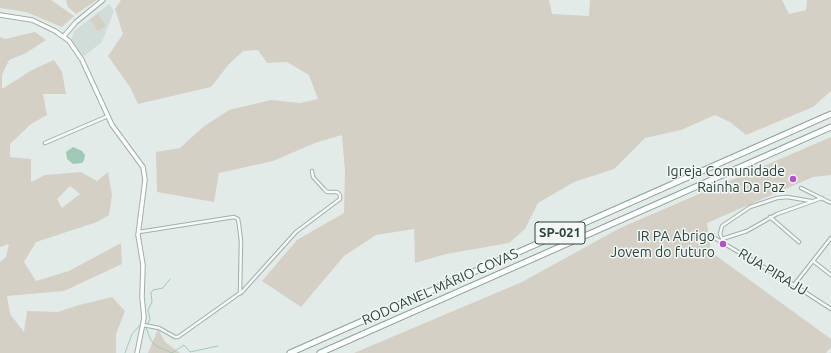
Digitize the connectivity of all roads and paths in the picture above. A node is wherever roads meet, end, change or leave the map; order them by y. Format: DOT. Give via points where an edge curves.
graph roads {
  1 [pos="103,0"];
  2 [pos="0,15"];
  3 [pos="64,36"];
  4 [pos="831,114"];
  5 [pos="108,116"];
  6 [pos="831,127"];
  7 [pos="45,143"];
  8 [pos="312,170"];
  9 [pos="801,188"];
  10 [pos="822,198"];
  11 [pos="811,201"];
  12 [pos="831,202"];
  13 [pos="770,217"];
  14 [pos="138,232"];
  15 [pos="713,237"];
  16 [pos="831,238"];
  17 [pos="722,239"];
  18 [pos="799,242"];
  19 [pos="725,244"];
  20 [pos="813,261"];
  21 [pos="831,275"];
  22 [pos="794,284"];
  23 [pos="240,293"];
  24 [pos="831,309"];
  25 [pos="143,325"];
  26 [pos="137,353"];
  27 [pos="290,353"];
  28 [pos="320,353"];
  1 -- 3 [label="street" via="76,22"];
  2 -- 3 [label="main road" via="32,20"];
  3 -- 5 [label="main road" via="82,60"];
  4 -- 27 [label="highway, RODOANEL MÁRIO COVAS / SP-021"];
  5 -- 7 [label="street"];
  5 -- 14 [label="main road" via="144,170 144,191"];
  6 -- 28 [label="highway, RODOANEL MÁRIO COVAS / SP-021"];
  8 -- 23 [label="street" via="313,177 324,190 337,192 340,199 296,232"];
  9 -- 10 [label="street"];
  10 -- 11 [label="street"];
  10 -- 12 [label="street"];
  11 -- 13 [label="street"];
  11 -- 17 [label="street" via="787,197 750,207 722,226"];
  13 -- 17 [label="street" via="747,231"];
  13 -- 18 [label="street"];
  14 -- 23 [label="street" via="236,217 241,241"];
  14 -- 25 [label="main road" via="143,265"];
  15 -- 19 [label="street, RUA PIRAJU"];
  16 -- 20 [label="street"];
  17 -- 19 [label="street"];
  19 -- 22 [label="street, RUA PIRAJU"];
  20 -- 21 [label="street"];
  20 -- 22 [label="street"];
  22 -- 24 [label="street, RUA PIRAJU"];
  23 -- 25 [label="street" via="178,337 159,328"];
  25 -- 26 [label="main road"];
}
